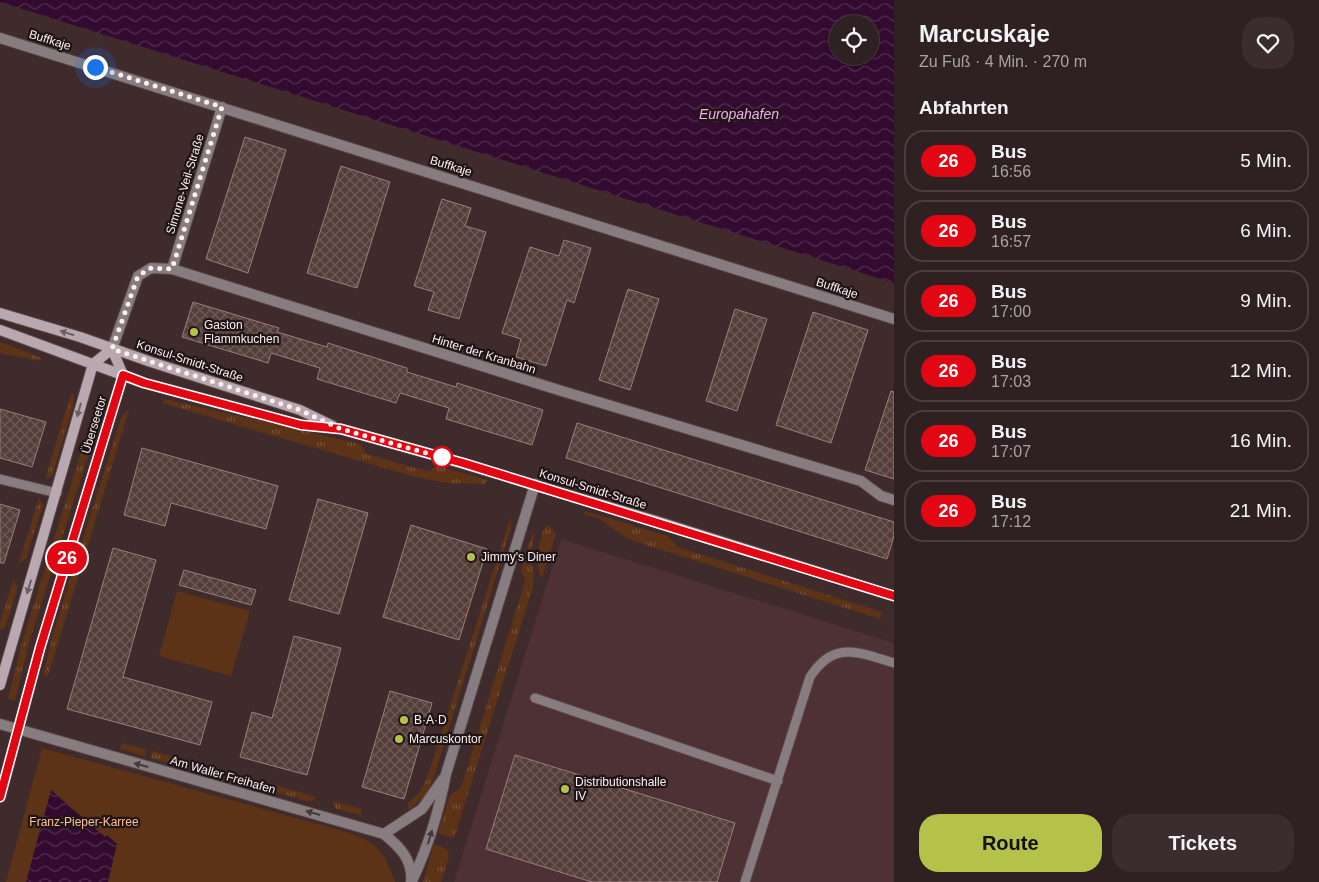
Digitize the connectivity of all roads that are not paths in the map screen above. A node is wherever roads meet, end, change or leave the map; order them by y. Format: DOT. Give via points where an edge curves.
graph roads {
  1 [pos="0,38"];
  2 [pos="222,107"];
  3 [pos="172,269"];
  4 [pos="0,313"];
  5 [pos="894,319"];
  6 [pos="0,330"];
  7 [pos="112,349"];
  8 [pos="94,364"];
  9 [pos="123,375"];
  10 [pos="341,429"];
  11 [pos="0,480"];
  12 [pos="535,484"];
  13 [pos="56,493"];
  14 [pos="894,500"];
  15 [pos="894,596"];
  16 [pos="894,663"];
  17 [pos="0,686"];
  18 [pos="535,698"];
  19 [pos="0,724"];
  20 [pos="18,730"];
  21 [pos="446,774"];
  22 [pos="778,781"];
  23 [pos="0,797"];
  24 [pos="384,834"];
  25 [pos="411,882"];
  26 [pos="745,882"];
  1 -- 2 [label="street, Buffkaje"];
  2 -- 3 [label="street, Simone-Veil-Straße"];
  2 -- 5 [label="street, Buffkaje"];
  3 -- 7 [label="street, Hinter der Kranbahn" via="151,268 138,276"];
  3 -- 14 [label="street, Hinter der Kranbahn" via="861,481 881,496"];
  7 -- 4 [label="street, Konsul-Smidt-Straße, one-way" via="80,336"];
  6 -- 8 [label="street, Konsul-Smidt-Straße"];
  7 -- 8 [label="street"];
  7 -- 9 [label="street"];
  7 -- 10 [label="street, Konsul-Smidt-Straße" via="300,410"];
  8 -- 9 [label="street, Konsul-Smidt-Straße"];
  8 -- 13 [label="street, Überseetor, one-way"];
  9 -- 10 [label="street, Konsul-Smidt-Straße" via="301,425"];
  9 -- 20 [label="street, Überseetor"];
  10 -- 12 [label="street, Konsul-Smidt-Straße"];
  11 -- 13 [label="lane"];
  12 -- 15 [label="street, Konsul-Smidt-Straße"];
  12 -- 21 [label="street"];
  13 -- 17 [label="street, Überseetor, one-way"];
  16 -- 22 [label="lane" via="842,651 819,663 810,677"];
  18 -- 22 [label="lane"];
  19 -- 20 [label="street, Am Waller Freihafen"];
  20 -- 23 [label="street, Überseetor"];
  24 -- 20 [label="street, Am Waller Freihafen, one-way"];
  21 -- 24 [label="street" via="422,808"];
  25 -- 21 [label="street, one-way" via="424,855"];
  22 -- 26 [label="lane"];
  24 -- 25 [label="street, Am Waller Freihafen" via="400,846 407,858 412,872"];
}
